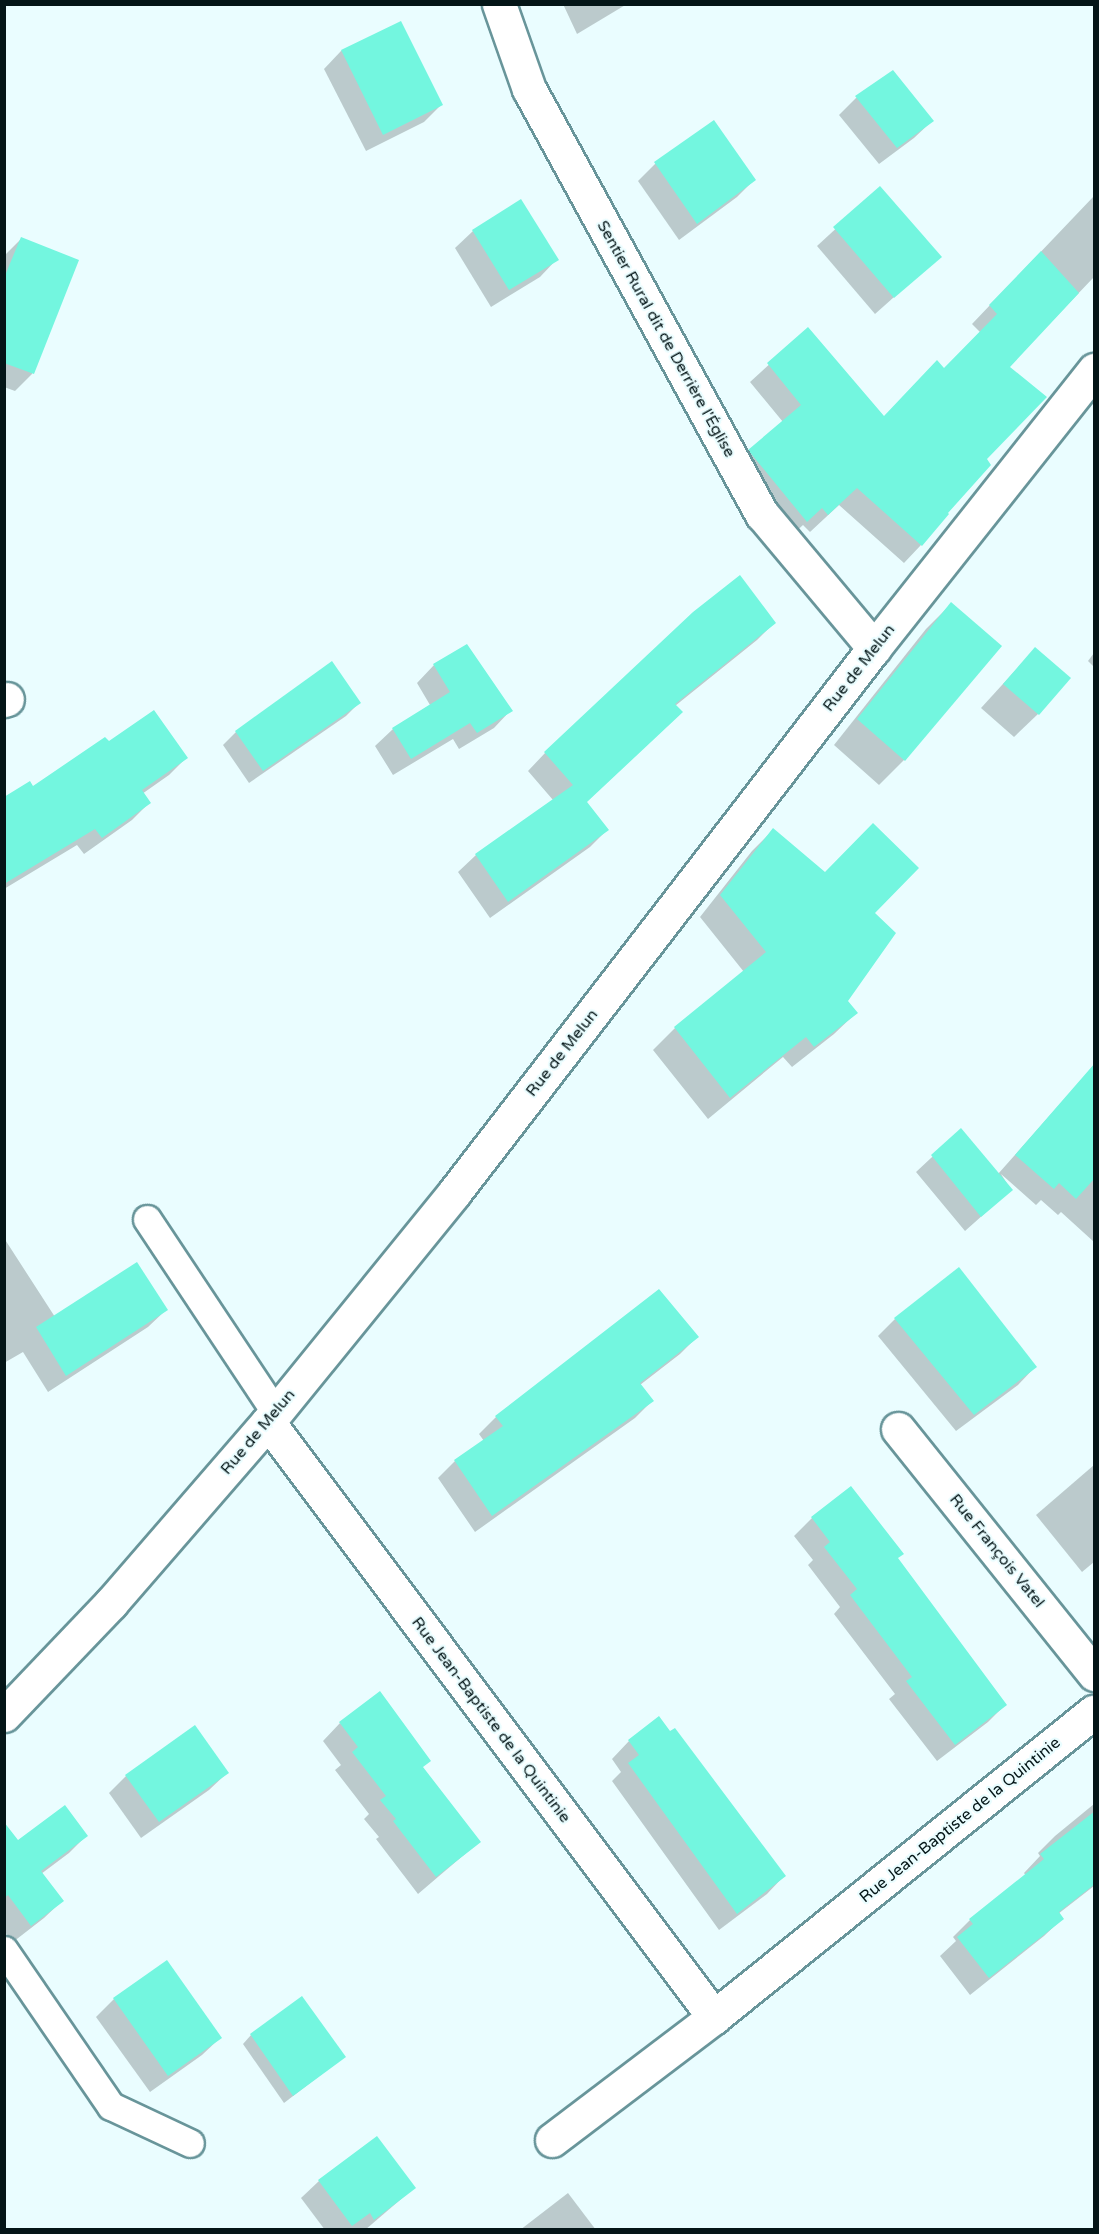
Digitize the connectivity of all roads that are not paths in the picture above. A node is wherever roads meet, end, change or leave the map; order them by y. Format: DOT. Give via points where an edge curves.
graph roads {
  1 [pos="499,4"];
  2 [pos="1095,370"];
  3 [pos="874,648"];
  4 [pos="147,1219"];
  5 [pos="271,1417"];
  6 [pos="898,1429"];
  7 [pos="1088,1654"];
  8 [pos="6,1708"];
  9 [pos="1095,1712"];
  10 [pos="4,1950"];
  11 [pos="714,2017"];
  12 [pos="552,2140"];
  13 [pos="190,2143"];
  1 -- 3 [label="street, Sentier Rural dit de Derrière l'Église" via="529,89 762,514"];
  2 -- 3 [label="street, Rue de Melun"];
  3 -- 5 [label="street, Rue de Melun" via="454,1193"];
  4 -- 5 [label="lane"];
  5 -- 8 [label="street, Rue de Melun" via="111,1603"];
  5 -- 11 [label="street, Rue Jean-Baptiste de la Quintinie"];
  6 -- 7 [label="street, Rue François Vatel"];
  9 -- 11 [label="street, Rue Jean-Baptiste de la Quintinie"];
  10 -- 13 [label="lane" via="111,2106"];
  11 -- 12 [label="street, Rue Jean-Baptiste de la Quintinie"];
}
